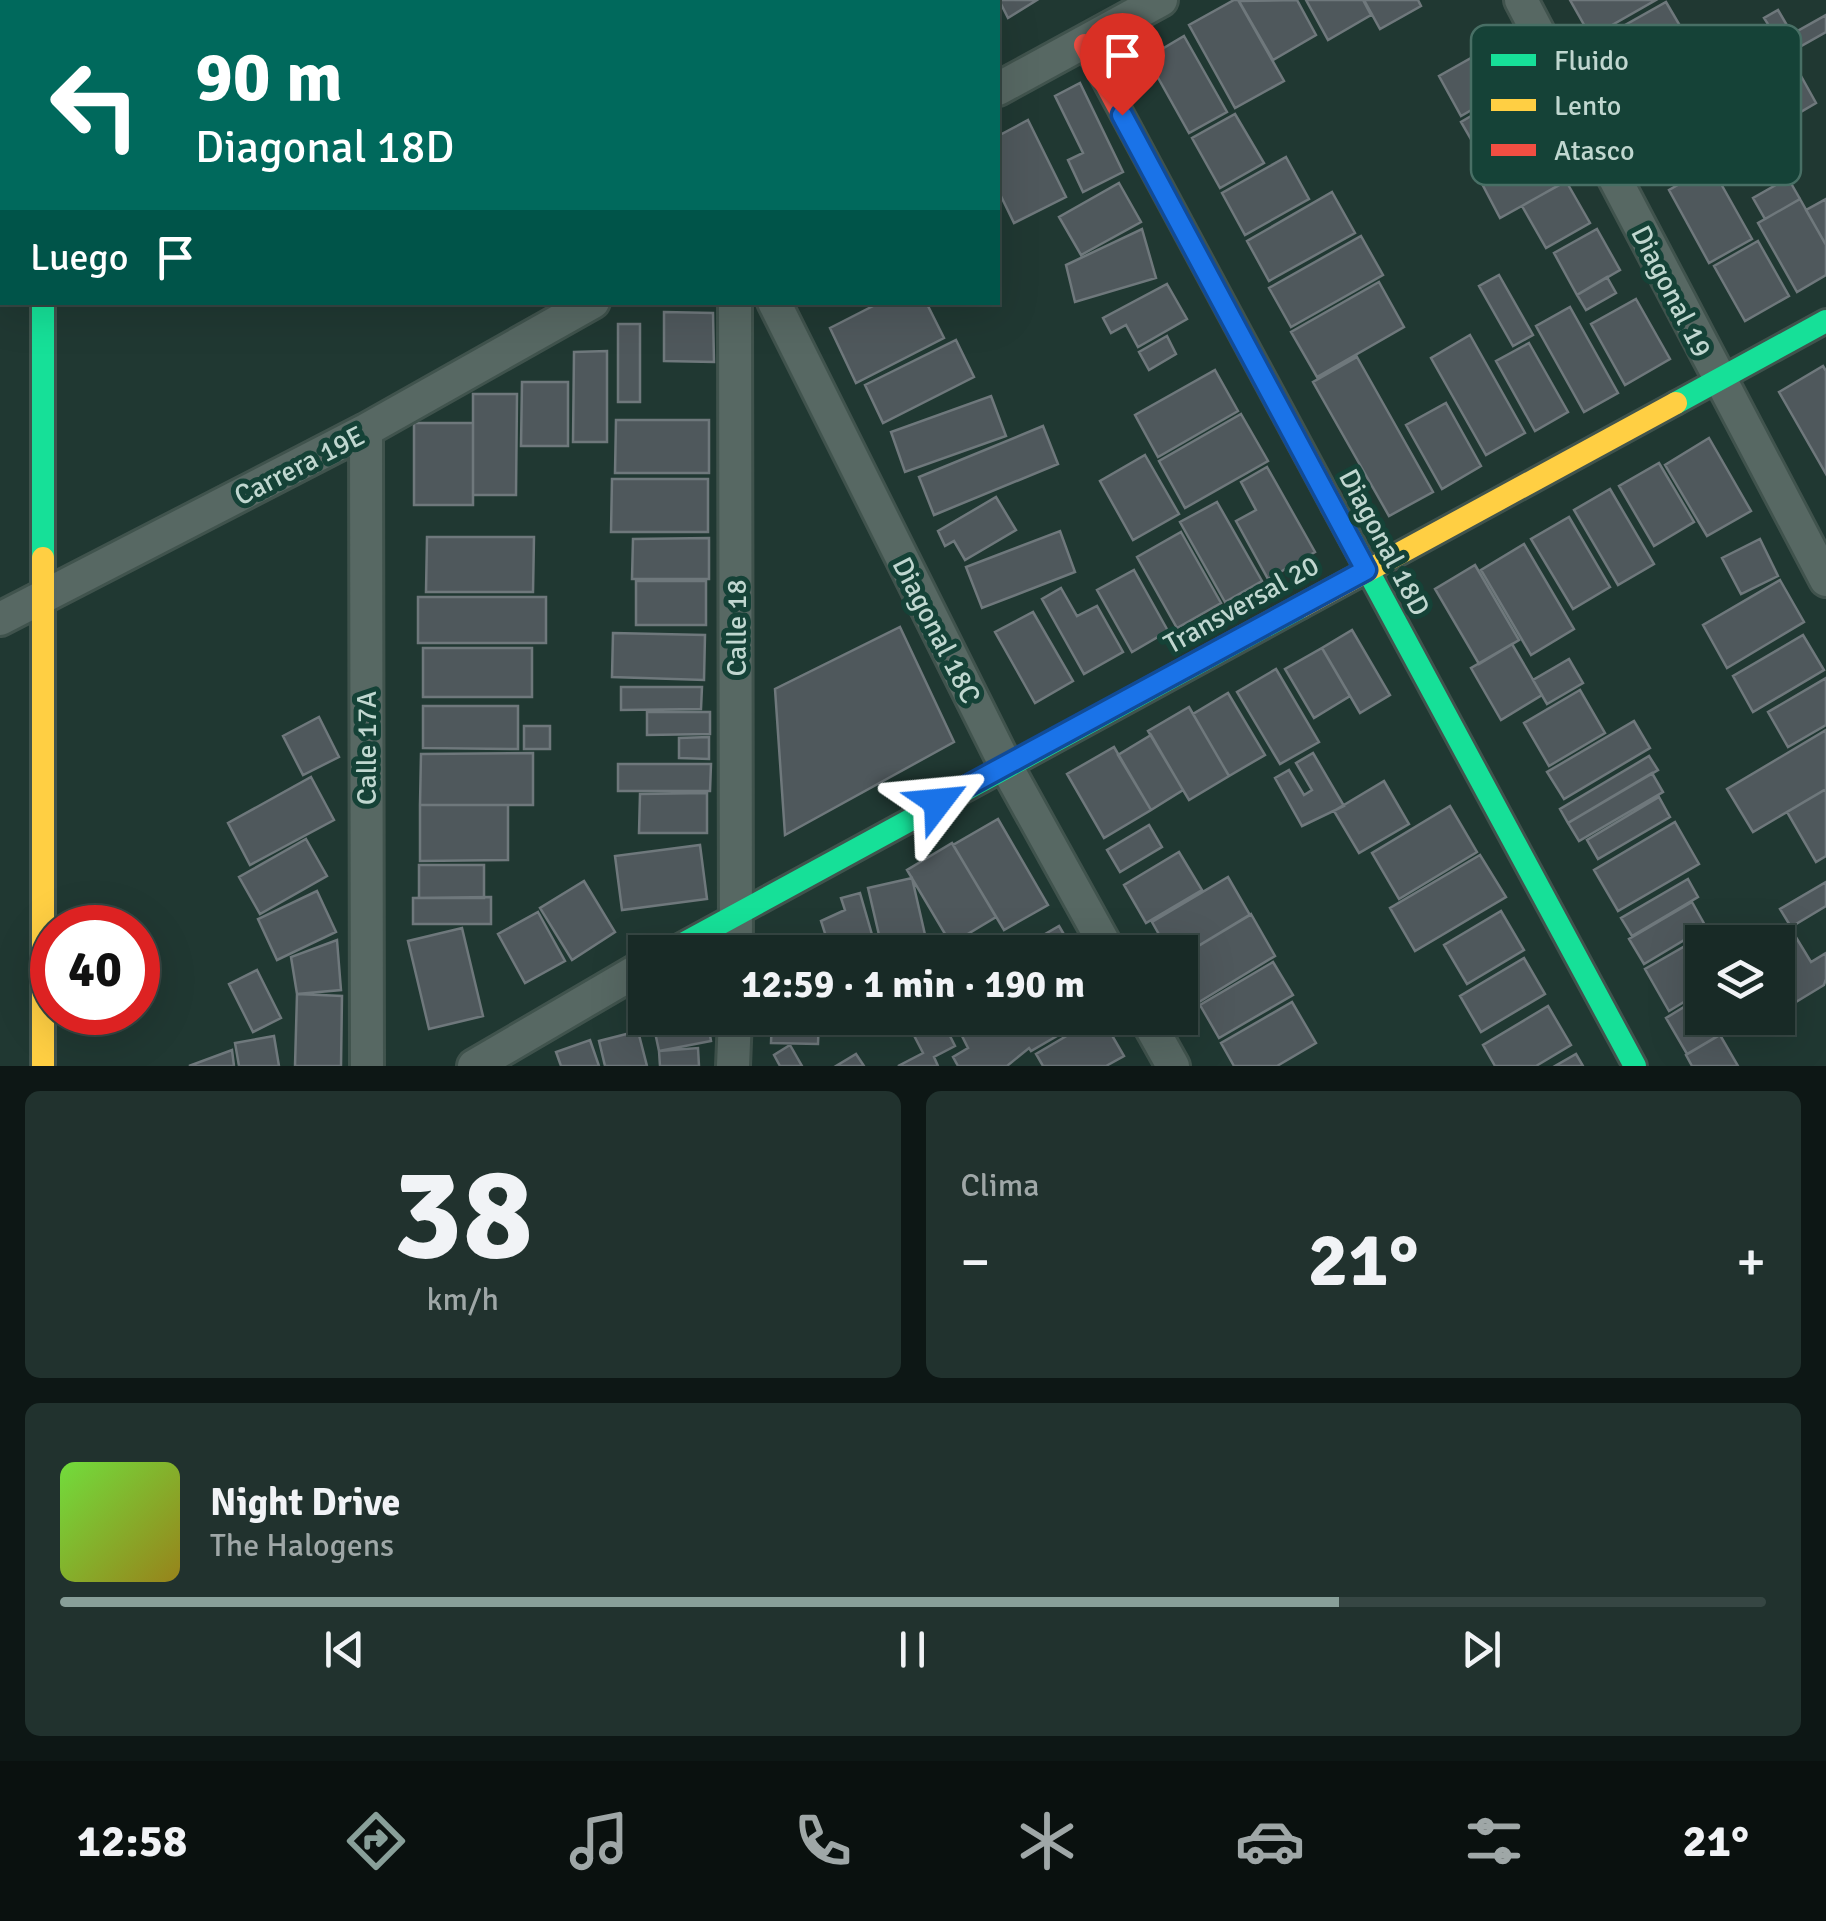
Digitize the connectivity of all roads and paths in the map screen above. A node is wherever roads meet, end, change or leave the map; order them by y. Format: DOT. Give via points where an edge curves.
graph roads {
  1 [pos="1161,0"];
  2 [pos="1521,0"];
  3 [pos="1534,25"];
  4 [pos="1085,45"];
  5 [pos="1000,88"];
  6 [pos="1617,185"];
  7 [pos="44,305"];
  8 [pos="588,305"];
  9 [pos="735,305"];
  10 [pos="776,305"];
  11 [pos="1826,321"];
  12 [pos="1718,380"];
  13 [pos="366,430"];
  14 [pos="1366,570"];
  15 [pos="1826,580"];
  16 [pos="46,595"];
  17 [pos="0,619"];
  18 [pos="1006,766"];
  19 [pos="738,912"];
  20 [pos="698,935"];
  21 [pos="737,935"];
  22 [pos="1100,935"];
  23 [pos="628,976"];
  24 [pos="735,1035"];
  25 [pos="1156,1035"];
  26 [pos="44,1066"];
  27 [pos="367,1066"];
  28 [pos="474,1066"];
  29 [pos="734,1066"];
  30 [pos="1173,1066"];
  31 [pos="1635,1066"];
  1 -- 4 [label="street"];
  2 -- 3 [label="street, Diagonal 19"];
  4 -- 5 [label="street"];
  4 -- 14 [label="street, Diagonal 18D"];
  6 -- 12 [label="street, Diagonal 19"];
  7 -- 16 [label="street"];
  8 -- 13 [label="street, Carrera 19E"];
  9 -- 19 [label="street, Calle 18"];
  10 -- 18 [label="street, Diagonal 18C"];
  11 -- 12 [label="street, Transversal 20"];
  12 -- 14 [label="street, Transversal 20"];
  12 -- 15 [label="street, Diagonal 19"];
  13 -- 16 [label="street, Carrera 19E"];
  13 -- 27 [label="street, Calle 17A"];
  14 -- 18 [label="street, Transversal 20"];
  14 -- 31 [label="street, Diagonal 18D"];
  16 -- 17 [label="street, Carrera 19E"];
  16 -- 26 [label="street"];
  18 -- 19 [label="street, Transversal 20"];
  18 -- 22 [label="street, Diagonal 18C"];
  19 -- 20 [label="street, Transversal 20"];
  19 -- 21 [label="street, Calle 18"];
  23 -- 28 [label="street"];
  24 -- 29 [label="street"];
  25 -- 30 [label="street"];
}
